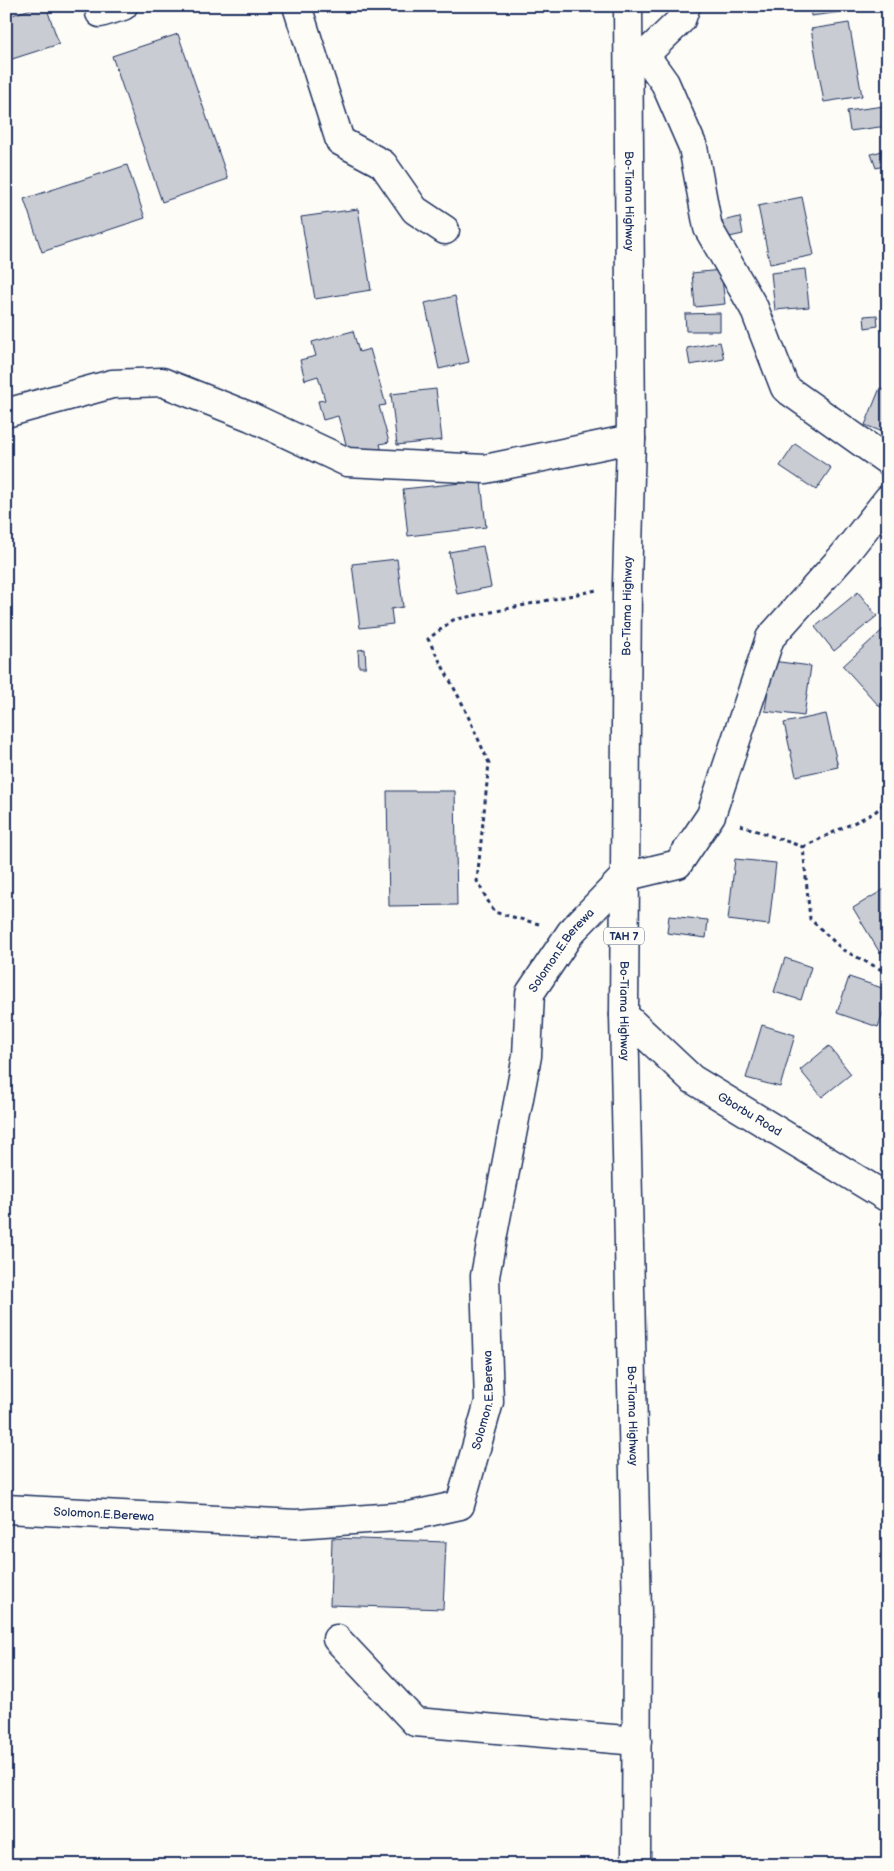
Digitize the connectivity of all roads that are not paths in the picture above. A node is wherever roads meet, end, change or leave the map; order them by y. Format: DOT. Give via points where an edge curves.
graph roads {
  1 [pos="297,6"];
  2 [pos="628,6"];
  3 [pos="686,6"];
  4 [pos="637,58"];
  5 [pos="445,230"];
  6 [pos="6,413"];
  7 [pos="631,439"];
  8 [pos="888,461"];
  9 [pos="888,499"];
  10 [pos="624,877"];
  11 [pos="624,1015"];
  12 [pos="888,1198"];
  13 [pos="6,1509"];
  14 [pos="337,1639"];
  15 [pos="637,1741"];
  16 [pos="636,1865"];
  1 -- 5 [label="main road" via="340,141 383,164 415,210"];
  2 -- 4 [label="main road, Bo-Tiama Highway / TAH 7"];
  3 -- 4 [label="main road" via="681,20"];
  4 -- 7 [label="main road, Bo-Tiama Highway / TAH 7"];
  4 -- 8 [label="main road" via="665,84 693,147 708,228 754,308 785,388"];
  6 -- 7 [label="main road" via="112,384 162,382 348,462 485,469"];
  7 -- 10 [label="main road, Bo-Tiama Highway / TAH 7"];
  9 -- 10 [label="main road" via="844,555 770,638 711,815 678,864"];
  10 -- 11 [label="main road, Bo-Tiama Highway / TAH 7"];
  10 -- 13 [label="main road, Solomon.E.Berewa" via="570,932 530,992 526,1056 485,1276 489,1402 460,1505 410,1516 296,1524"];
  11 -- 12 [label="main road, Gborbu Road" via="692,1079"];
  11 -- 15 [label="main road, Bo-Tiama Highway / TAH 7" via="638,1613"];
  14 -- 15 [label="main road" via="415,1722"];
  15 -- 16 [label="main road, Bo-Tiama Highway / TAH 7"];
}
